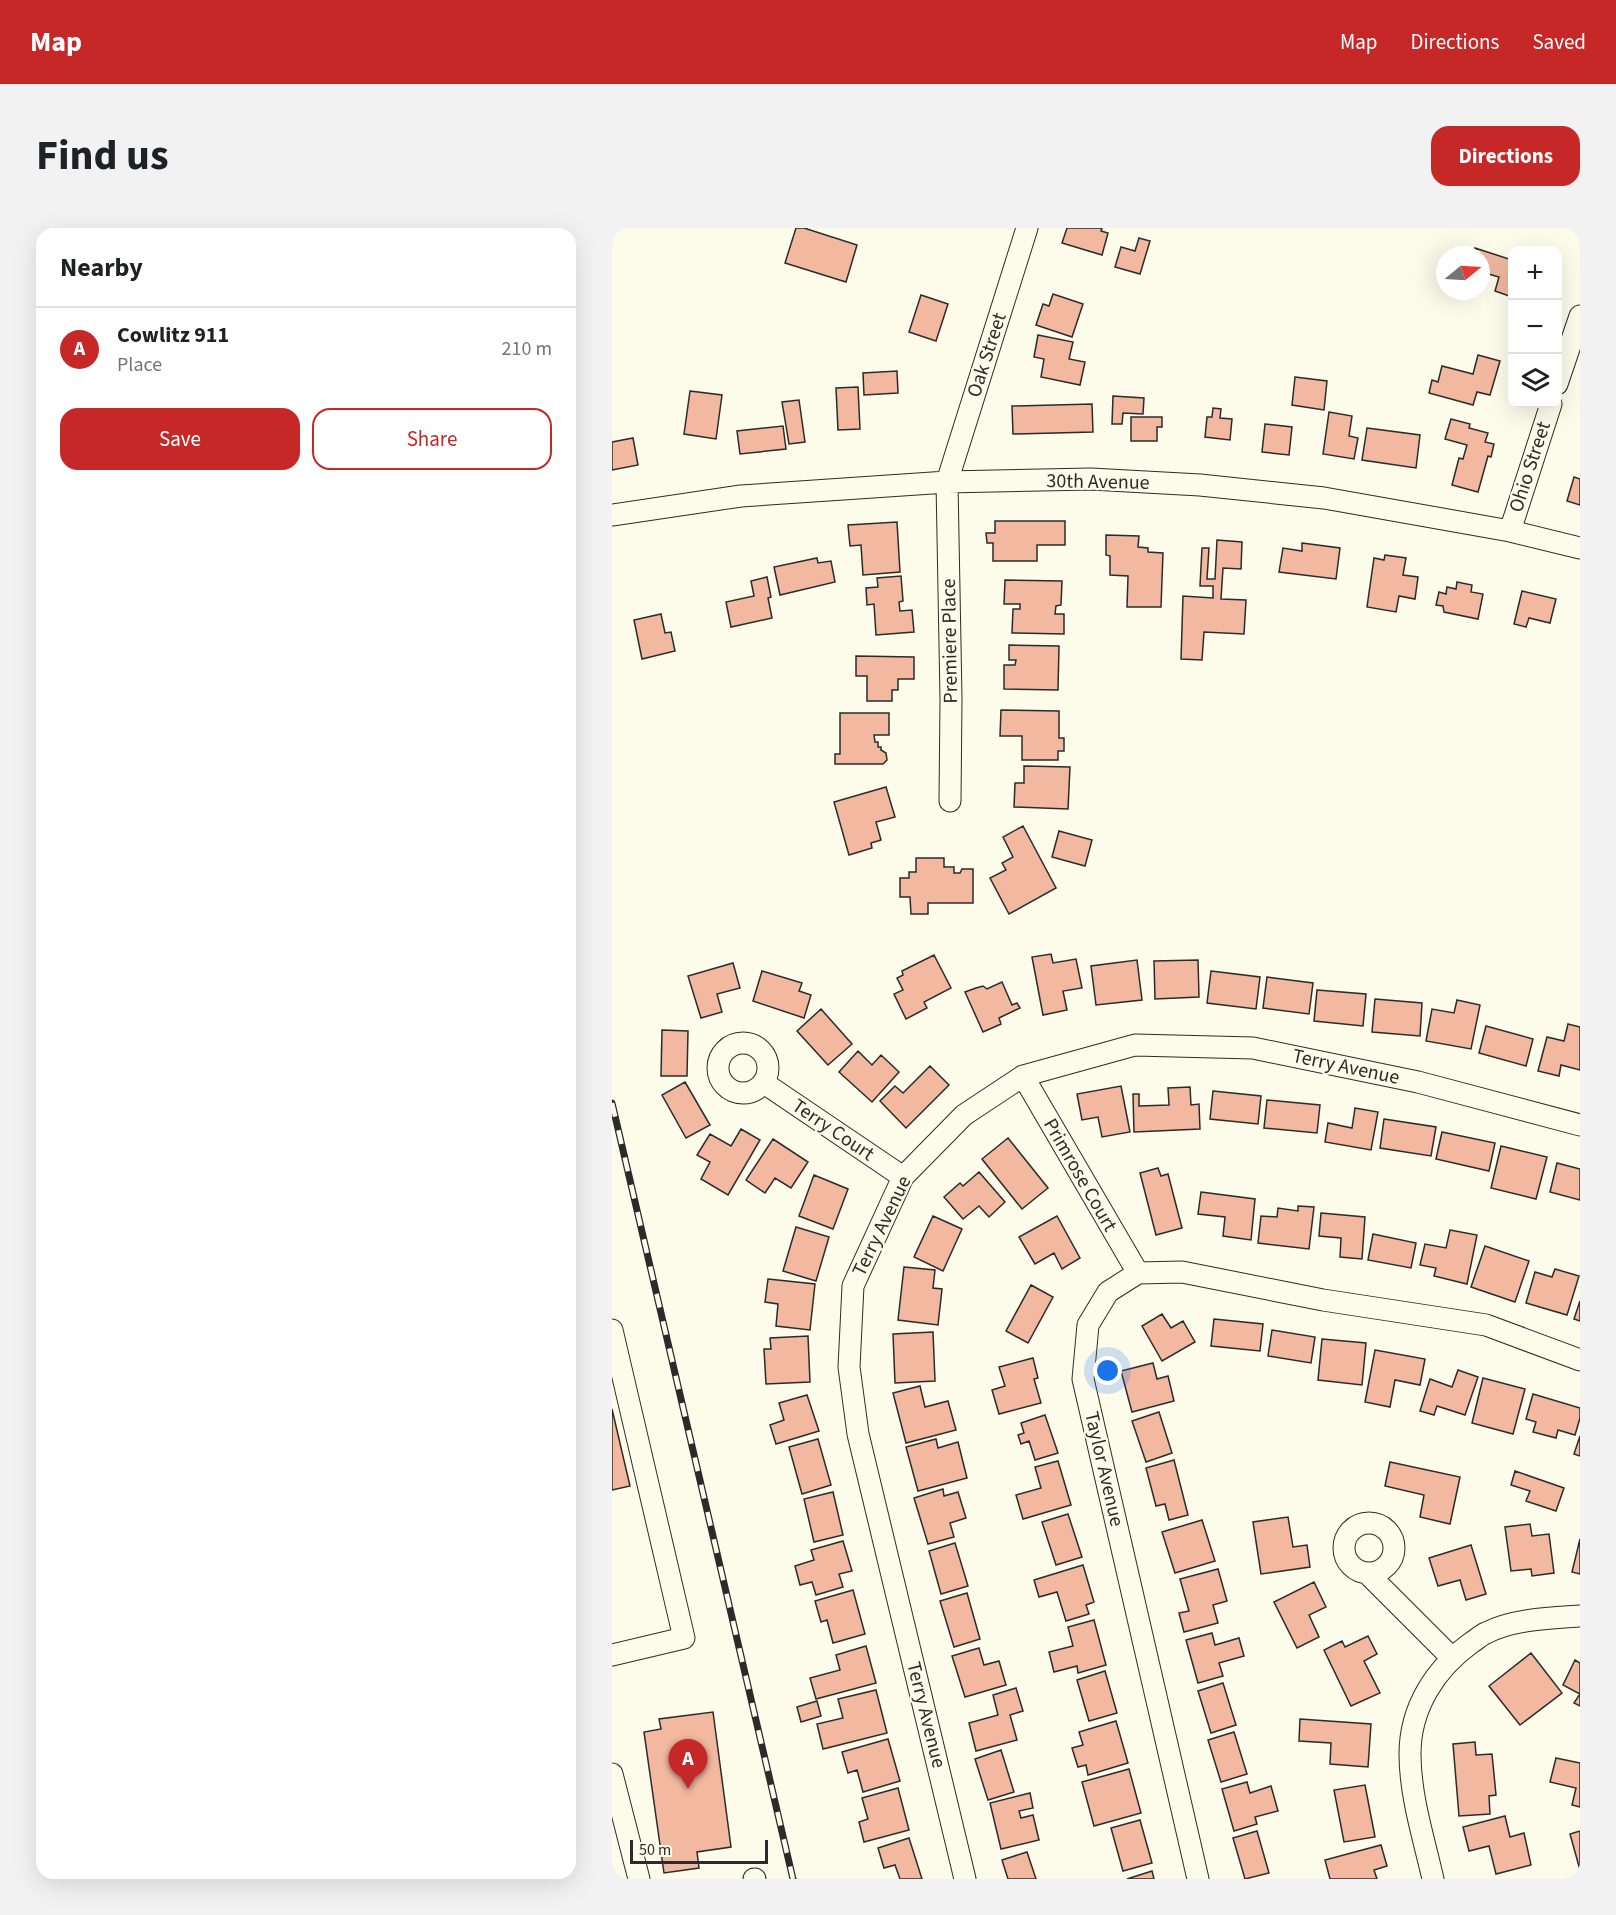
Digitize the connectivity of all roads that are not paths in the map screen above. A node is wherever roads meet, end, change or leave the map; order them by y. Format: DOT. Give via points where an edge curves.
graph roads {
  1 [pos="1027,228"];
  2 [pos="1580,316"];
  3 [pos="1562,369"];
  4 [pos="1550,408"];
  5 [pos="947,482"];
  6 [pos="612,515"];
  7 [pos="1509,531"];
  8 [pos="1580,548"];
  9 [pos="950,801"];
  10 [pos="1023,1076"];
  11 [pos="764,1083"];
  12 [pos="1580,1125"];
  13 [pos="903,1177"];
  14 [pos="1138,1273"];
  15 [pos="612,1330"];
  16 [pos="1580,1360"];
  17 [pos="1368,1574"];
  18 [pos="1580,1616"];
  19 [pos="612,1655"];
  20 [pos="1451,1657"];
  21 [pos="612,1774"];
  22 [pos="639,1879"];
  23 [pos="965,1879"];
  24 [pos="1198,1879"];
  25 [pos="1433,1879"];
  1 -- 5 [label="street, Oak Street"];
  2 -- 3 [label="street"];
  4 -- 7 [label="street, Ohio Street"];
  5 -- 6 [label="street, 30th Avenue" via="741,496"];
  5 -- 7 [label="street, 30th Avenue" via="1091,479 1200,485 1324,498"];
  5 -- 9 [label="street, Premiere Place"];
  7 -- 8 [label="street, 30th Avenue"];
  10 -- 12 [label="street, Terry Avenue" via="1135,1045 1253,1048 1418,1082"];
  10 -- 13 [label="street, Terry Avenue" via="964,1115"];
  10 -- 14 [label="street, Primrose Court"];
  11 -- 13 [label="street, Terry Court"];
  13 -- 23 [label="street, Terry Avenue" via="853,1286 849,1367 858,1434"];
  14 -- 16 [label="street" via="1182,1272 1323,1300 1486,1325"];
  14 -- 24 [label="street, Taylor Avenue" via="1108,1292 1088,1325 1083,1378"];
  15 -- 19 [label="street" via="684,1638"];
  17 -- 20 [label="street"];
  18 -- 20 [label="street" via="1532,1619 1486,1633"];
  20 -- 25 [label="street" via="1431,1682 1413,1721 1410,1754"];
  21 -- 22 [label="street"];
}
